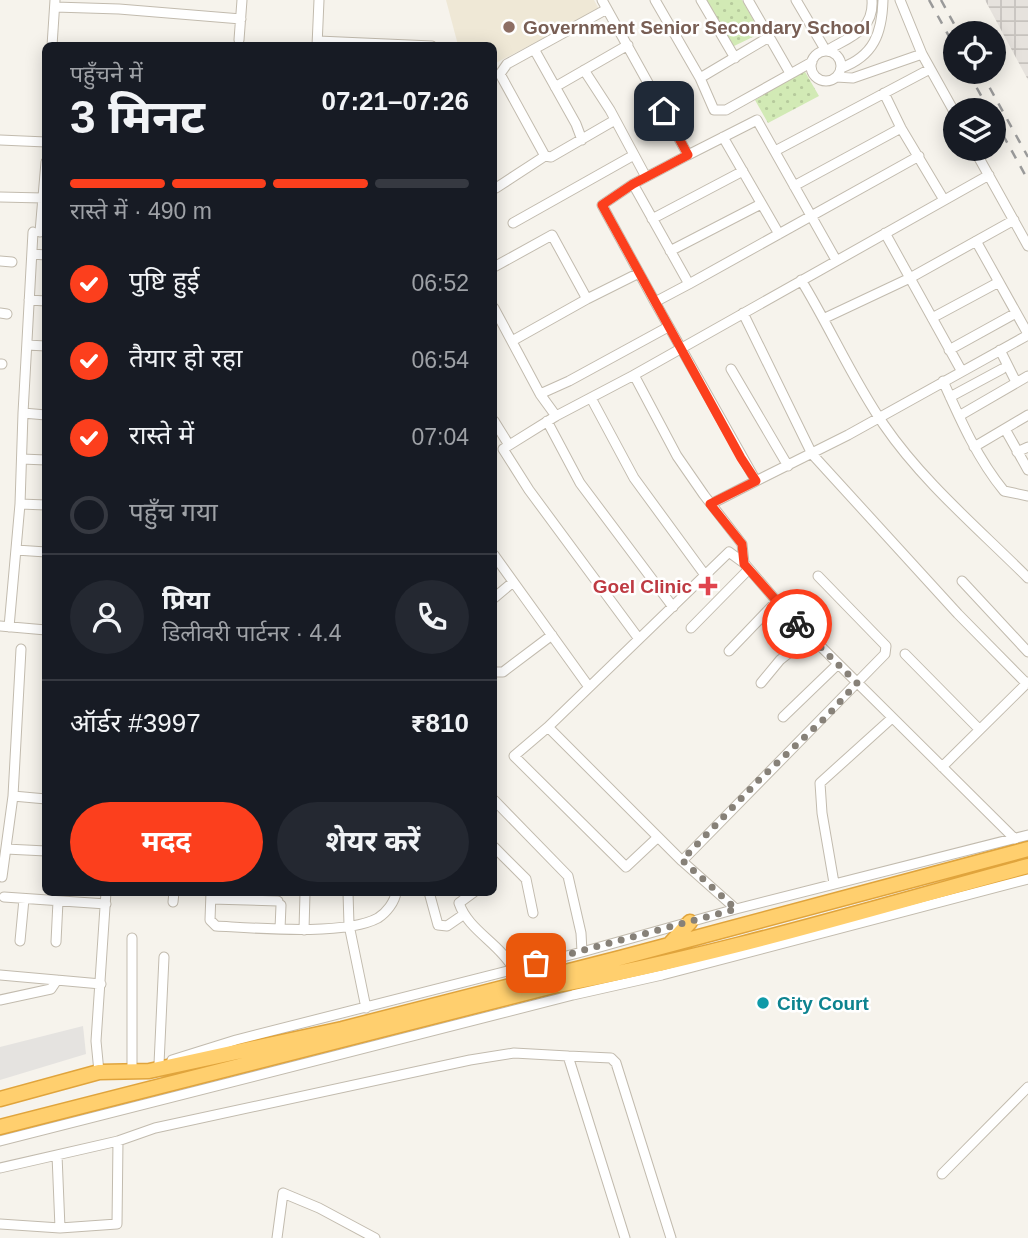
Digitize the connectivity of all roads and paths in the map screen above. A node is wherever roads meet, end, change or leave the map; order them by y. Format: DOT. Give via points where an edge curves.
graph roads {
  1 [pos="170,0"];
  2 [pos="242,0"];
  3 [pos="319,0"];
  4 [pos="655,0"];
  5 [pos="701,0"];
  6 [pos="748,0"];
  7 [pos="796,0"];
  8 [pos="872,0"];
  9 [pos="883,0"];
  10 [pos="900,0"];
  11 [pos="55,4"];
  12 [pos="119,4"];
  13 [pos="605,4"];
  14 [pos="169,13"];
  15 [pos="241,19"];
  16 [pos="769,37"];
  17 [pos="239,40"];
  18 [pos="52,42"];
  19 [pos="318,42"];
  20 [pos="628,46"];
  21 [pos="534,49"];
  22 [pos="826,51"];
  23 [pos="922,54"];
  24 [pos="734,58"];
  25 [pos="812,62"];
  26 [pos="930,69"];
  27 [pos="584,70"];
  28 [pos="790,73"];
  29 [pos="839,73"];
  30 [pos="700,78"];
  31 [pos="555,87"];
  32 [pos="884,93"];
  33 [pos="946,98"];
  34 [pos="615,120"];
  35 [pos="901,128"];
  36 [pos="723,137"];
  37 [pos="0,140"];
  38 [pos="582,140"];
  39 [pos="42,142"];
  40 [pos="775,151"];
  41 [pos="634,155"];
  42 [pos="688,155"];
  43 [pos="545,156"];
  44 [pos="919,156"];
  45 [pos="981,161"];
  46 [pos="743,171"];
  47 [pos="989,175"];
  48 [pos="646,177"];
  49 [pos="633,184"];
  50 [pos="794,186"];
  51 [pos="497,187"];
  52 [pos="0,197"];
  53 [pos="42,198"];
  54 [pos="944,200"];
  55 [pos="42,204"];
  56 [pos="761,204"];
  57 [pos="811,216"];
  58 [pos="652,219"];
  59 [pos="1014,220"];
  60 [pos="513,223"];
  61 [pos="885,233"];
  62 [pos="779,234"];
  63 [pos="976,241"];
  64 [pos="1028,246"];
  65 [pos="670,251"];
  66 [pos="32,254"];
  67 [pos="42,255"];
  68 [pos="836,260"];
  69 [pos="0,261"];
  70 [pos="12,261"];
  71 [pos="497,265"];
  72 [pos="639,273"];
  73 [pos="910,278"];
  74 [pos="801,280"];
  75 [pos="999,282"];
  76 [pos="689,284"];
  77 [pos="587,299"];
  78 [pos="29,300"];
  79 [pos="42,301"];
  80 [pos="654,302"];
  81 [pos="743,313"];
  82 [pos="1016,313"];
  83 [pos="497,314"];
  84 [pos="825,318"];
  85 [pos="932,318"];
  86 [pos="668,327"];
  87 [pos="1028,334"];
  88 [pos="512,341"];
  89 [pos="27,345"];
  90 [pos="42,346"];
  91 [pos="681,349"];
  92 [pos="949,350"];
  93 [pos="1000,350"];
  94 [pos="731,369"];
  95 [pos="1002,369"];
  96 [pos="961,370"];
  97 [pos="634,375"];
  98 [pos="1028,376"];
  99 [pos="943,380"];
  100 [pos="1016,382"];
  101 [pos="540,394"];
  102 [pos="950,397"];
  103 [pos="591,398"];
  104 [pos="23,413"];
  105 [pos="42,415"];
  106 [pos="1028,415"];
  107 [pos="878,416"];
  108 [pos="959,416"];
  109 [pos="551,418"];
  110 [pos="497,428"];
  111 [pos="1005,429"];
  112 [pos="506,447"];
  113 [pos="974,447"];
  114 [pos="1028,447"];
  115 [pos="1017,452"];
  116 [pos="497,453"];
  117 [pos="812,454"];
  118 [pos="22,459"];
  119 [pos="42,460"];
  120 [pos="788,466"];
  121 [pos="1028,470"];
  122 [pos="756,481"];
  123 [pos="1028,496"];
  124 [pos="20,504"];
  125 [pos="710,504"];
  126 [pos="42,505"];
  127 [pos="738,538"];
  128 [pos="16,550"];
  129 [pos="42,552"];
  130 [pos="729,552"];
  131 [pos="497,559"];
  132 [pos="746,566"];
  133 [pos="705,575"];
  134 [pos="818,576"];
  135 [pos="1028,578"];
  136 [pos="962,581"];
  137 [pos="513,582"];
  138 [pos="497,595"];
  139 [pos="776,603"];
  140 [pos="673,607"];
  141 [pos="5,627"];
  142 [pos="691,628"];
  143 [pos="42,630"];
  144 [pos="552,635"];
  145 [pos="810,636"];
  146 [pos="639,639"];
  147 [pos="21,649"];
  148 [pos="729,651"];
  149 [pos="1028,652"];
  150 [pos="905,653"];
  151 [pos="838,664"];
  152 [pos="497,672"];
  153 [pos="1027,682"];
  154 [pos="761,683"];
  155 [pos="857,683"];
  156 [pos="589,687"];
  157 [pos="783,717"];
  158 [pos="892,718"];
  159 [pos="548,727"];
  160 [pos="979,729"];
  161 [pos="942,766"];
  162 [pos="13,796"];
  163 [pos="42,799"];
  164 [pos="497,803"];
  165 [pos="1028,835"];
  166 [pos="658,836"];
  167 [pos="1015,839"];
  168 [pos="6,849"];
  169 [pos="1028,849"];
  170 [pos="497,850"];
  171 [pos="42,851"];
  172 [pos="682,860"];
  173 [pos="1028,866"];
  174 [pos="2,877"];
  175 [pos="1028,879"];
  176 [pos="834,883"];
  177 [pos="106,896"];
  178 [pos="211,896"];
  179 [pos="305,896"];
  180 [pos="348,896"];
  181 [pos="395,896"];
  182 [pos="430,896"];
  183 [pos="4,897"];
  184 [pos="459,898"];
  185 [pos="24,899"];
  186 [pos="58,901"];
  187 [pos="106,904"];
  188 [pos="736,909"];
  189 [pos="533,913"];
  190 [pos="463,915"];
  191 [pos="690,922"];
  192 [pos="349,925"];
  193 [pos="280,929"];
  194 [pos="304,930"];
  195 [pos="132,938"];
  196 [pos="20,941"];
  197 [pos="56,943"];
  198 [pos="669,945"];
  199 [pos="582,951"];
  200 [pos="164,957"];
  201 [pos="513,968"];
  202 [pos="0,975"];
  203 [pos="596,978"];
  204 [pos="57,980"];
  205 [pos="101,984"];
  206 [pos="573,995"];
  207 [pos="0,1000"];
  208 [pos="366,1008"];
  209 [pos="568,1056"];
  210 [pos="154,1068"];
  211 [pos="132,1070"];
  212 [pos="99,1072"];
  213 [pos="1028,1087"];
  214 [pos="0,1099"];
  215 [pos="0,1127"];
  216 [pos="0,1141"];
  217 [pos="118,1141"];
  218 [pos="57,1155"];
  219 [pos="0,1168"];
  220 [pos="942,1174"];
  221 [pos="0,1224"];
  222 [pos="60,1228"];
  223 [pos="277,1238"];
  224 [pos="375,1238"];
  225 [pos="625,1238"];
  226 [pos="671,1238"];
  1 -- 14 [label="street"];
  2 -- 15 [label="street"];
  3 -- 19 [label="street"];
  4 -- 30 [label="street"];
  5 -- 24 [label="street"];
  6 -- 16 [label="street"];
  7 -- 22 [label="street"];
  8 -- 22 [label="street" via="868,26"];
  9 -- 29 [label="street" via="881,27 871,48"];
  10 -- 23 [label="street"];
  11 -- 12 [label="street"];
  11 -- 18 [label="street"];
  12 -- 14 [label="street"];
  13 -- 20 [label="street"];
  13 -- 21 [label="street"];
  14 -- 15 [label="street"];
  15 -- 17 [label="street"];
  16 -- 24 [label="street"];
  16 -- 28 [label="street"];
  20 -- 27 [label="street"];
  20 -- 42 [label="street"];
  21 -- 31 [label="street"];
  21 -- 43 [label="street" via="507,64 500,74"];
  22 -- 25 [label="street"];
  22 -- 29 [label="street" via="835,55"];
  23 -- 26 [label="street"];
  23 -- 29 [label="street" via="853,78"];
  24 -- 30 [label="street"];
  25 -- 28 [label="street"];
  25 -- 29 [label="street" via="818,79 828,81"];
  26 -- 32 [label="street"];
  26 -- 33 [label="street"];
  27 -- 31 [label="street"];
  27 -- 34 [label="street"];
  28 -- 30 [label="street" via="720,111 715,110"];
  31 -- 38 [label="street"];
  32 -- 35 [label="street"];
  32 -- 40 [label="street"];
  34 -- 38 [label="street"];
  34 -- 41 [label="street"];
  35 -- 44 [label="street"];
  35 -- 50 [label="street"];
  36 -- 40 [label="street" via="757,120"];
  36 -- 42 [label="street"];
  36 -- 46 [label="street"];
  37 -- 39 [label="street"];
  38 -- 43 [label="street"];
  40 -- 50 [label="street"];
  41 -- 48 [label="street"];
  41 -- 60 [label="street"];
  42 -- 48 [label="street"];
  43 -- 51 [label="street"];
  44 -- 54 [label="street"];
  44 -- 57 [label="street"];
  45 -- 47 [label="street"];
  46 -- 56 [label="street"];
  46 -- 58 [label="street"];
  47 -- 54 [label="street"];
  47 -- 59 [label="street"];
  48 -- 49 [label="street"];
  49 -- 58 [label="street"];
  49 -- 72 [label="street" via="602,205"];
  50 -- 57 [label="street"];
  52 -- 53 [label="street"];
  54 -- 61 [label="street"];
  55 -- 66 [label="street"];
  56 -- 62 [label="street"];
  56 -- 65 [label="street"];
  57 -- 62 [label="street"];
  57 -- 68 [label="street"];
  58 -- 65 [label="street"];
  59 -- 63 [label="street"];
  59 -- 64 [label="street"];
  61 -- 68 [label="street"];
  61 -- 73 [label="street"];
  62 -- 76 [label="street"];
  63 -- 73 [label="street"];
  63 -- 75 [label="street"];
  65 -- 76 [label="street"];
  66 -- 67 [label="street"];
  66 -- 78 [label="street"];
  68 -- 74 [label="street"];
  69 -- 70 [label="street"];
  71 -- 77 [label="street" via="552,235"];
  72 -- 77 [label="street"];
  72 -- 80 [label="street"];
  73 -- 84 [label="street"];
  73 -- 85 [label="street"];
  74 -- 81 [label="street"];
  74 -- 84 [label="street"];
  75 -- 82 [label="street"];
  75 -- 85 [label="street"];
  76 -- 80 [label="street"];
  77 -- 88 [label="street"];
  78 -- 79 [label="street"];
  78 -- 89 [label="street"];
  80 -- 86 [label="street"];
  81 -- 91 [label="street"];
  81 -- 117 [label="street"];
  82 -- 87 [label="street"];
  82 -- 92 [label="street"];
  83 -- 88 [label="street"];
  84 -- 107 [label="street"];
  85 -- 92 [label="street"];
  86 -- 91 [label="street"];
  86 -- 101 [label="street"];
  87 -- 93 [label="street"];
  88 -- 101 [label="street"];
  89 -- 90 [label="street"];
  89 -- 104 [label="street"];
  91 -- 97 [label="street"];
  91 -- 122 [label="street"];
  92 -- 96 [label="street"];
  93 -- 96 [label="street"];
  93 -- 100 [label="street"];
  94 -- 120 [label="street"];
  95 -- 102 [label="street"];
  96 -- 99 [label="street"];
  97 -- 103 [label="street"];
  97 -- 125 [label="street" via="677,456"];
  98 -- 100 [label="street"];
  99 -- 102 [label="street"];
  99 -- 107 [label="street"];
  100 -- 108 [label="street"];
  101 -- 109 [label="street"];
  102 -- 108 [label="street"];
  103 -- 109 [label="street"];
  103 -- 133 [label="street" via="634,478"];
  104 -- 105 [label="street"];
  104 -- 118 [label="street"];
  106 -- 111 [label="street"];
  107 -- 117 [label="street"];
  107 -- 135 [label="street" via="908,457"];
  108 -- 113 [label="street"];
  109 -- 112 [label="street"];
  109 -- 140 [label="street" via="580,483"];
  110 -- 112 [label="street"];
  111 -- 113 [label="street"];
  111 -- 115 [label="street"];
  112 -- 116 [label="street"];
  112 -- 146 [label="street" via="529,490"];
  113 -- 123 [label="street" via="1004,491"];
  114 -- 115 [label="street"];
  115 -- 121 [label="street"];
  117 -- 120 [label="street"];
  117 -- 153 [label="street" via="958,614"];
  118 -- 119 [label="street"];
  118 -- 124 [label="street"];
  120 -- 122 [label="street"];
  122 -- 125 [label="street"];
  124 -- 126 [label="street"];
  124 -- 128 [label="street"];
  125 -- 127 [label="street"];
  127 -- 130 [label="street"];
  127 -- 132 [label="street"];
  128 -- 129 [label="street"];
  128 -- 141 [label="street"];
  130 -- 132 [label="street"];
  130 -- 133 [label="street"];
  131 -- 137 [label="street"];
  132 -- 139 [label="street"];
  132 -- 142 [label="street"];
  133 -- 140 [label="street"];
  134 -- 155 [label="street" via="886,646 885,654"];
  136 -- 149 [label="street"];
  137 -- 138 [label="street"];
  137 -- 144 [label="street"];
  139 -- 145 [label="street"];
  139 -- 148 [label="street"];
  140 -- 146 [label="street"];
  141 -- 143 [label="street"];
  144 -- 152 [label="street"];
  144 -- 156 [label="street"];
  145 -- 151 [label="street"];
  145 -- 154 [label="street"];
  146 -- 156 [label="street"];
  147 -- 162 [label="street"];
  150 -- 160 [label="street"];
  151 -- 155 [label="street"];
  151 -- 157 [label="street"];
  153 -- 160 [label="street"];
  155 -- 158 [label="street"];
  155 -- 172 [label="street"];
  156 -- 159 [label="street"];
  158 -- 161 [label="street"];
  158 -- 176 [label="street" via="820,783"];
  159 -- 166 [label="street"];
  159 -- 166 [label="street" via="514,756 625,867"];
  160 -- 161 [label="street"];
  161 -- 167 [label="street"];
  162 -- 163 [label="street"];
  162 -- 168 [label="street"];
  164 -- 199 [label="street" via="568,876"];
  165 -- 167 [label="street"];
  166 -- 172 [label="street"];
  167 -- 176 [label="street"];
  168 -- 171 [label="street"];
  168 -- 174 [label="street"];
  169 -- 198 [label="highway"];
  170 -- 189 [label="street" via="526,879"];
  172 -- 188 [label="street"];
  173 -- 203 [label="highway"];
  175 -- 206 [label="street"];
  176 -- 188 [label="street"];
  177 -- 187 [label="street"];
  178 -- 193 [label="street" via="280,903"];
  178 -- 193 [label="street" via="211,920 216,926"];
  179 -- 194 [label="street"];
  180 -- 192 [label="street"];
  181 -- 192 [label="street" via="380,917"];
  182 -- 190 [label="street" via="438,925 447,926"];
  183 -- 185 [label="street"];
  184 -- 190 [label="street"];
  185 -- 186 [label="street"];
  185 -- 196 [label="street"];
  186 -- 187 [label="street"];
  186 -- 197 [label="street"];
  187 -- 205 [label="street"];
  188 -- 191 [label="street"];
  190 -- 201 [label="street" via="506,954"];
  191 -- 198 [label="highway"];
  191 -- 199 [label="street"];
  192 -- 194 [label="street"];
  192 -- 208 [label="street"];
  193 -- 194 [label="street"];
  195 -- 211 [label="street"];
  198 -- 210 [label="highway" via="342,1029"];
  199 -- 201 [label="street"];
  200 -- 210 [label="street"];
  201 -- 208 [label="street"];
  202 -- 204 [label="street"];
  203 -- 206 [label="highway"];
  203 -- 215 [label="highway"];
  204 -- 205 [label="street"];
  204 -- 207 [label="street" via="51,989"];
  205 -- 212 [label="street" via="96,1041"];
  206 -- 216 [label="street"];
  208 -- 210 [label="street" via="236,1040"];
  209 -- 217 [label="street" via="514,1053 470,1059 155,1128"];
  209 -- 225 [label="street"];
  209 -- 226 [label="street" via="611,1058 616,1063"];
  210 -- 211 [label="highway"];
  211 -- 212 [label="highway"];
  212 -- 214 [label="highway"];
  213 -- 220 [label="street"];
  217 -- 218 [label="street"];
  217 -- 222 [label="street" via="117,1224"];
  218 -- 219 [label="street"];
  218 -- 222 [label="street"];
  221 -- 222 [label="street"];
  223 -- 224 [label="street" via="283,1193"];
}
